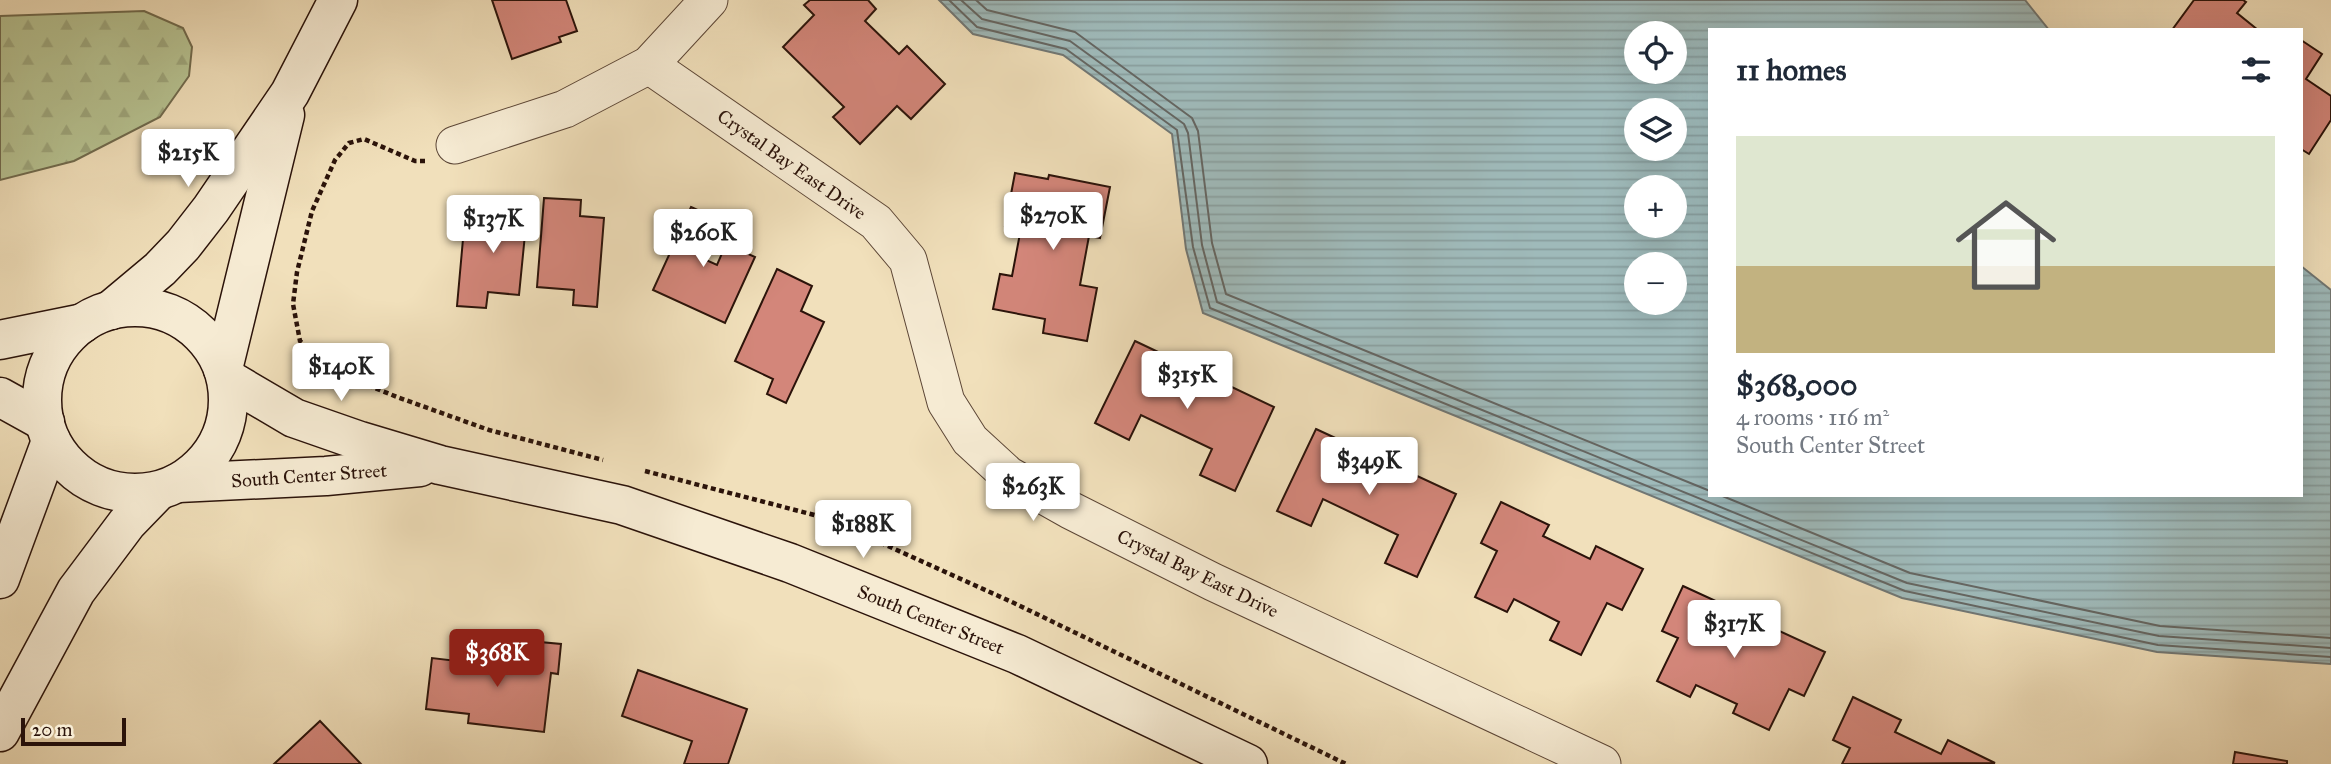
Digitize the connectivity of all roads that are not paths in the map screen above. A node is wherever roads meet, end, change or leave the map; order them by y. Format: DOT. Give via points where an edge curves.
graph roads {
  1 [pos="338,0"];
  2 [pos="709,0"];
  3 [pos="649,65"];
  4 [pos="290,93"];
  5 [pos="455,145"];
  6 [pos="97,317"];
  7 [pos="0,340"];
  8 [pos="224,374"];
  9 [pos="0,397"];
  10 [pos="48,432"];
  11 [pos="440,464"];
  12 [pos="168,487"];
  13 [pos="0,579"];
  14 [pos="0,732"];
  15 [pos="1248,764"];
  16 [pos="1602,764"];
  1 -- 4 [label="main road"];
  2 -- 3 [label="street"];
  3 -- 5 [label="street" via="565,110"];
  3 -- 16 [label="street, Crystal Bay East Drive" via="876,222 908,260 946,402 970,440 1008,475 1213,582"];
  4 -- 6 [label="main road" via="183,245 160,269"];
  4 -- 8 [label="main road"];
  6 -- 7 [label="main road"];
  6 -- 8 [label="main road" via="131,307 170,314 202,336"];
  6 -- 10 [label="main road" via="62,342 48,367 42,394"];
  8 -- 11 [label="main road, South Center Street" via="309,424"];
  8 -- 12 [label="main road" via="228,409 220,439 202,464"];
  9 -- 10 [label="main road"];
  10 -- 12 [label="main road" via="62,458 95,485 137,494"];
  10 -- 13 [label="main road"];
  11 -- 12 [label="main road, South Center Street"];
  11 -- 15 [label="main road, South Center Street" via="622,505 790,563 1017,654"];
  12 -- 14 [label="main road" via="127,523 76,591"];
}
